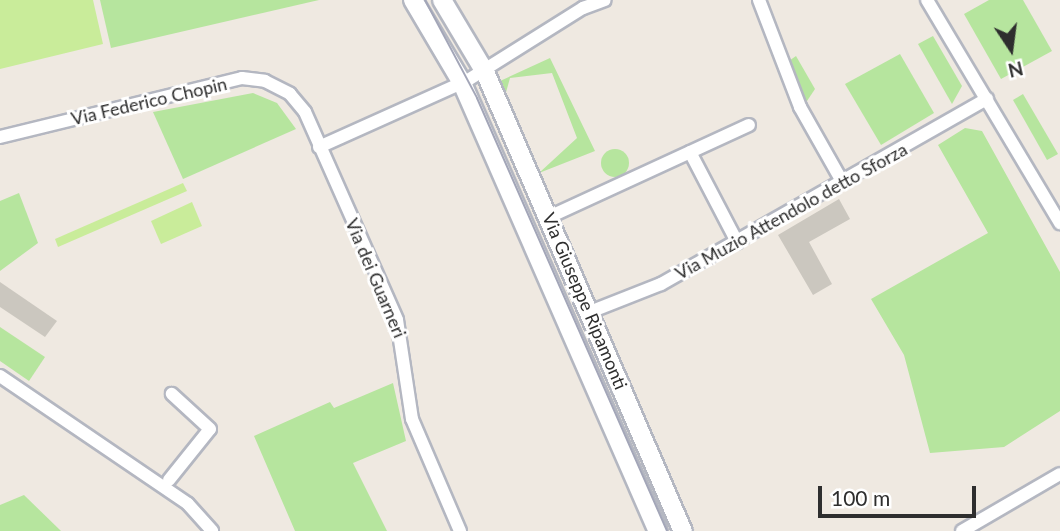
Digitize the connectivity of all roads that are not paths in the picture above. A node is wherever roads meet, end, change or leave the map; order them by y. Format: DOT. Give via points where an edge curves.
graph roads {
  1 [pos="413,0"];
  2 [pos="442,0"];
  3 [pos="605,0"];
  4 [pos="759,0"];
  5 [pos="927,0"];
  6 [pos="485,72"];
  7 [pos="462,83"];
  8 [pos="988,99"];
  9 [pos="749,125"];
  10 [pos="0,137"];
  11 [pos="319,147"];
  12 [pos="690,152"];
  13 [pos="843,183"];
  14 [pos="549,217"];
  15 [pos="1060,223"];
  16 [pos="737,242"];
  17 [pos="590,312"];
  18 [pos="0,376"];
  19 [pos="172,394"];
  20 [pos="1060,474"];
  21 [pos="169,480"];
  22 [pos="212,531"];
  23 [pos="460,531"];
  24 [pos="658,531"];
  25 [pos="683,531"];
  26 [pos="962,531"];
  1 -- 7 [label="street, Via Giuseppe Ripamonti"];
  2 -- 6 [label="street, Via Giuseppe Ripamonti"];
  3 -- 6 [label="street" via="583,8"];
  4 -- 13 [label="street" via="800,107"];
  5 -- 8 [label="street"];
  6 -- 7 [label="street"];
  6 -- 14 [label="street, Via Giuseppe Ripamonti"];
  7 -- 11 [label="street"];
  7 -- 24 [label="street, Via Giuseppe Ripamonti"];
  8 -- 13 [label="street, Via Muzio Attendolo detto Sforza"];
  8 -- 15 [label="street"];
  9 -- 12 [label="street"];
  10 -- 11 [label="street, Via Federico Chopin" via="242,78 265,81 290,94 305,112"];
  11 -- 23 [label="street, Via dei Guarneri" via="399,327 412,419"];
  12 -- 14 [label="street"];
  12 -- 16 [label="street"];
  13 -- 16 [label="street, Via Muzio Attendolo detto Sforza"];
  14 -- 17 [label="street, Via Giuseppe Ripamonti"];
  16 -- 17 [label="street, Via Muzio Attendolo detto Sforza" via="661,284"];
  17 -- 25 [label="street, Via Giuseppe Ripamonti"];
  18 -- 22 [label="street" via="188,504"];
  19 -- 21 [label="street" via="210,430"];
  20 -- 26 [label="street"];
}
